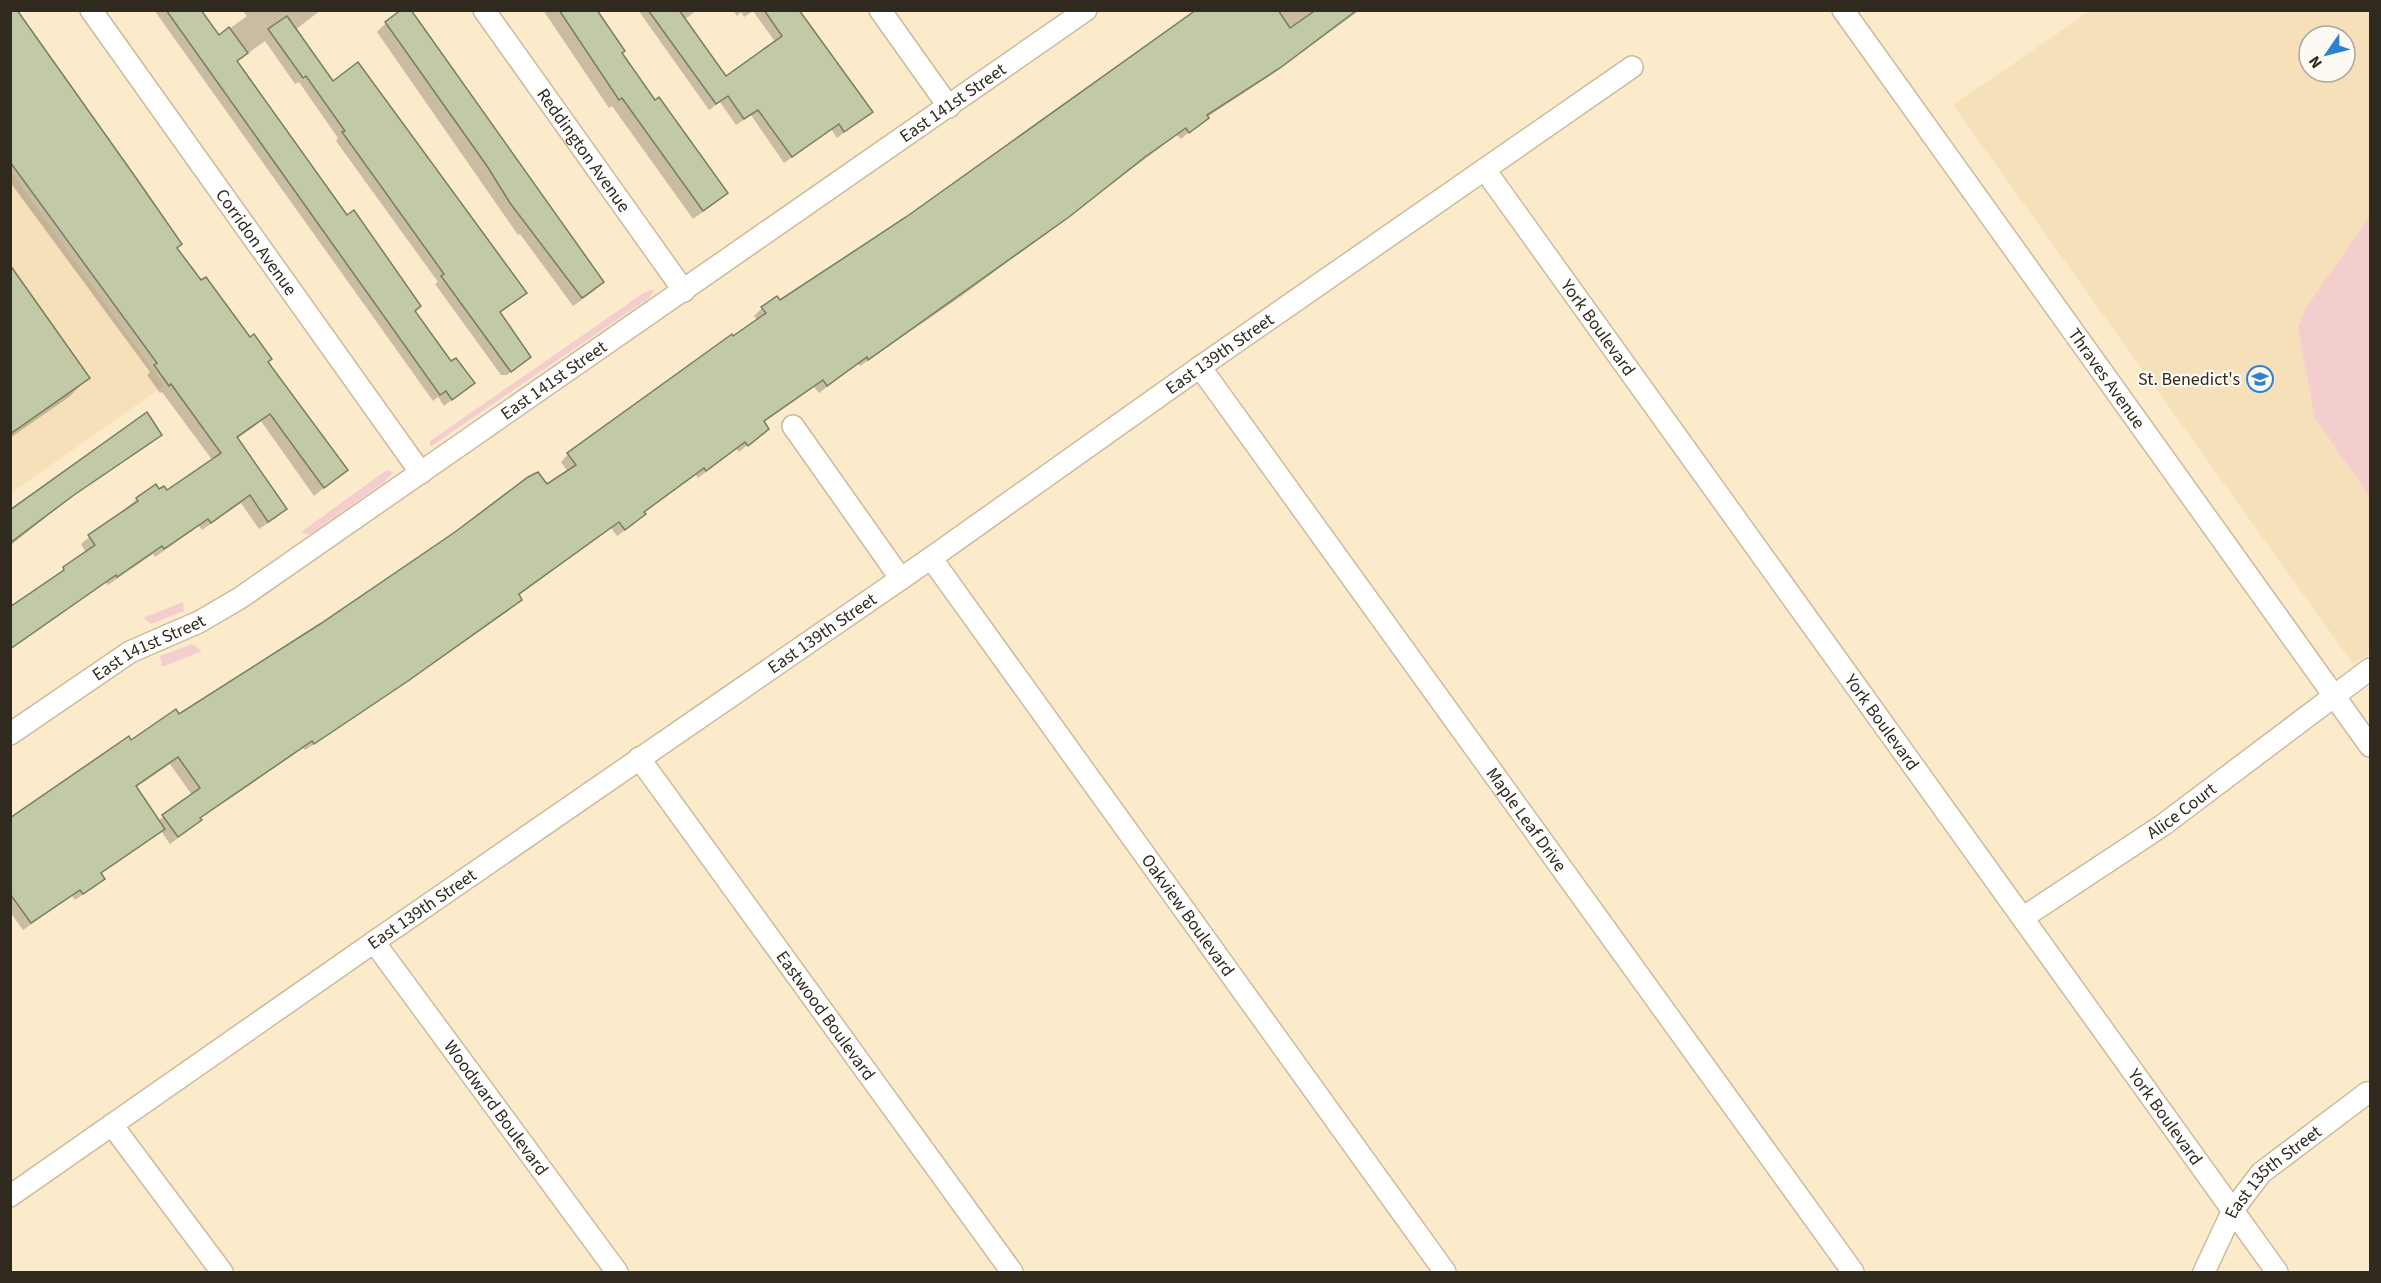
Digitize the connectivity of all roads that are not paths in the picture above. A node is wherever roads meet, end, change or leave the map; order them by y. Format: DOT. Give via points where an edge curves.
graph roads {
  1 [pos="91,10"];
  2 [pos="483,10"];
  3 [pos="880,10"];
  4 [pos="1086,10"];
  5 [pos="1843,10"];
  6 [pos="1632,67"];
  7 [pos="949,107"];
  8 [pos="1485,170"];
  9 [pos="684,291"];
  10 [pos="1200,367"];
  11 [pos="793,426"];
  12 [pos="421,473"];
  13 [pos="931,558"];
  14 [pos="901,579"];
  15 [pos="2370,669"];
  16 [pos="2335,697"];
  17 [pos="10,734"];
  18 [pos="2370,746"];
  19 [pos="639,758"];
  20 [pos="2025,917"];
  21 [pos="374,942"];
  22 [pos="2367,1092"];
  23 [pos="112,1125"];
  24 [pos="10,1197"];
  25 [pos="2233,1210"];
  26 [pos="222,1272"];
  27 [pos="617,1272"];
  28 [pos="1012,1272"];
  29 [pos="1445,1272"];
  30 [pos="1853,1272"];
  31 [pos="2204,1272"];
  32 [pos="2277,1272"];
  1 -- 12 [label="street, Corridon Avenue"];
  2 -- 9 [label="street, Reddington Avenue"];
  3 -- 7 [label="street"];
  4 -- 7 [label="street, East 141st Street"];
  5 -- 16 [label="street, Thraves Avenue"];
  6 -- 8 [label="street, East 139th Street"];
  7 -- 9 [label="street, East 141st Street"];
  8 -- 10 [label="street, East 139th Street"];
  8 -- 20 [label="street, York Boulevard"];
  9 -- 12 [label="street, East 141st Street"];
  10 -- 13 [label="street, East 139th Street"];
  10 -- 30 [label="street, Maple Leaf Drive"];
  11 -- 14 [label="street"];
  12 -- 17 [label="street, East 141st Street" via="240,598 199,622 123,656"];
  13 -- 14 [label="street, East 139th Street"];
  13 -- 29 [label="street, Oakview Boulevard"];
  14 -- 19 [label="street, East 139th Street"];
  15 -- 16 [label="street, Alice Court"];
  16 -- 18 [label="street, Thraves Avenue"];
  16 -- 20 [label="street, Alice Court" via="2163,825"];
  19 -- 21 [label="street, East 139th Street"];
  19 -- 28 [label="street, Eastwood Boulevard"];
  20 -- 25 [label="street, York Boulevard"];
  21 -- 23 [label="street, East 139th Street"];
  21 -- 27 [label="street, Woodward Boulevard"];
  22 -- 25 [label="street, East 135th Street" via="2261,1173"];
  23 -- 24 [label="street, East 139th Street"];
  23 -- 26 [label="street"];
  25 -- 31 [label="street, East 135th Street"];
  25 -- 32 [label="street, York Boulevard"];
}
